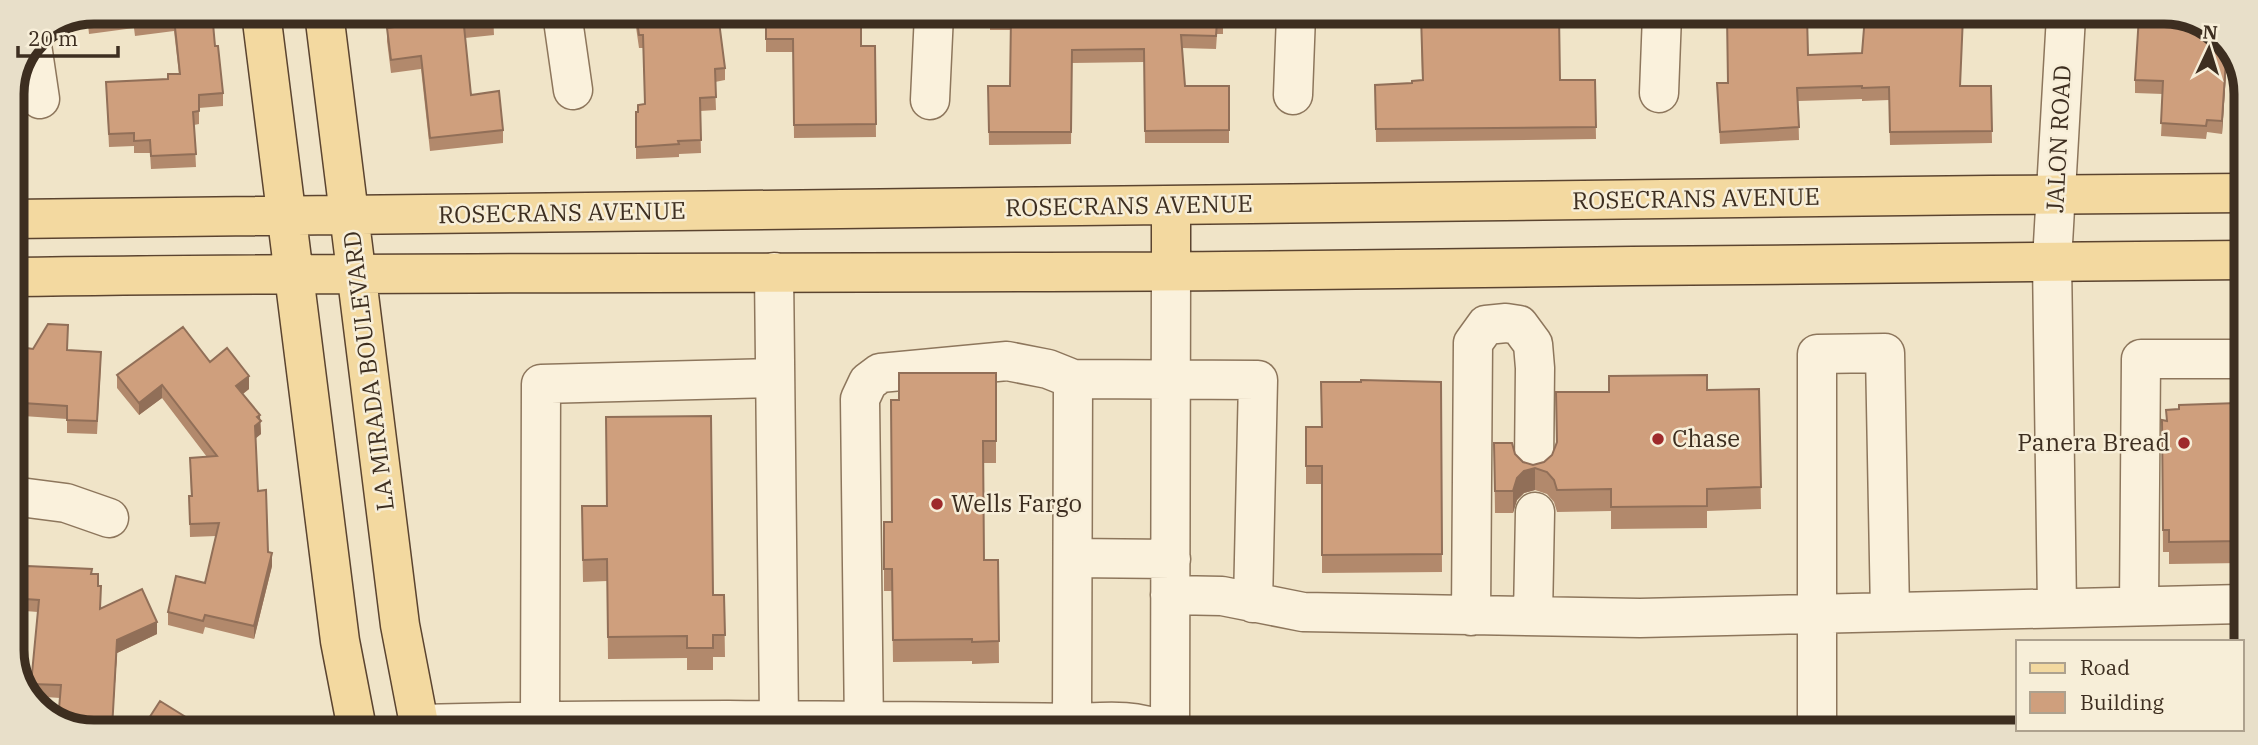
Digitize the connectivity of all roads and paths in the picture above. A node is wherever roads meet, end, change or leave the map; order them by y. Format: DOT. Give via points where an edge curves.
graph roads {
  1 [pos="262,24"];
  2 [pos="325,24"];
  3 [pos="564,24"];
  4 [pos="934,24"];
  5 [pos="1296,24"];
  6 [pos="1662,24"];
  7 [pos="2066,24"];
  8 [pos="34,59"];
  9 [pos="573,90"];
  10 [pos="1659,93"];
  11 [pos="1293,95"];
  12 [pos="40,99"];
  13 [pos="930,100"];
  14 [pos="2233,193"];
  15 [pos="2056,194"];
  16 [pos="1171,205"];
  17 [pos="287,216"];
  18 [pos="350,216"];
  19 [pos="24,219"];
  20 [pos="2233,260"];
  21 [pos="2052,261"];
  22 [pos="1171,271"];
  23 [pos="774,272"];
  24 [pos="295,273"];
  25 [pos="357,273"];
  26 [pos="24,277"];
  27 [pos="2233,359"];
  28 [pos="775,378"];
  29 [pos="1171,379"];
  30 [pos="1073,380"];
  31 [pos="1534,465"];
  32 [pos="25,498"];
  33 [pos="1535,512"];
  34 [pos="109,518"];
  35 [pos="1073,558"];
  36 [pos="1171,577"];
  37 [pos="1253,603"];
  38 [pos="2234,604"];
  39 [pos="2140,606"];
  40 [pos="2057,607"];
  41 [pos="1891,612"];
  42 [pos="1816,614"];
  43 [pos="1471,616"];
  44 [pos="1533,616"];
  45 [pos="779,719"];
  46 [pos="355,721"];
  47 [pos="419,721"];
  48 [pos="540,721"];
  49 [pos="620,721"];
  50 [pos="807,721"];
  51 [pos="864,721"];
  52 [pos="1072,721"];
  53 [pos="1170,721"];
  54 [pos="1817,721"];
  1 -- 17 [label="main road"];
  2 -- 18 [label="main road, LA MIRADA BOULEVARD"];
  3 -- 9 [label="street"];
  4 -- 13 [label="street"];
  5 -- 11 [label="street"];
  6 -- 10 [label="street"];
  7 -- 15 [label="street, JALON ROAD"];
  8 -- 12 [label="street"];
  14 -- 15 [label="main road, ROSECRANS AVENUE"];
  15 -- 16 [label="main road, ROSECRANS AVENUE"];
  15 -- 21 [label="street, JALON ROAD"];
  16 -- 18 [label="main road, ROSECRANS AVENUE"];
  16 -- 22 [label="main road"];
  17 -- 18 [label="main road, ROSECRANS AVENUE"];
  17 -- 19 [label="main road, ROSECRANS AVENUE"];
  17 -- 24 [label="main road"];
  18 -- 25 [label="main road, LA MIRADA BOULEVARD"];
  20 -- 21 [label="main road"];
  21 -- 22 [label="main road"];
  21 -- 40 [label="street, JALON ROAD"];
  22 -- 23 [label="main road"];
  22 -- 29 [label="street"];
  23 -- 25 [label="main road"];
  23 -- 28 [label="street"];
  24 -- 25 [label="main road"];
  24 -- 26 [label="main road"];
  24 -- 46 [label="main road" via="340,641"];
  25 -- 47 [label="main road, LA MIRADA BOULEVARD" via="400,625"];
  27 -- 39 [label="street" via="2141,359"];
  28 -- 45 [label="street"];
  28 -- 48 [label="street" via="541,384"];
  29 -- 30 [label="street"];
  29 -- 36 [label="street"];
  29 -- 37 [label="street" via="1258,380"];
  30 -- 35 [label="street"];
  30 -- 51 [label="street" via="1048,369 1007,361 895,370 868,382 860,399"];
  31 -- 43 [label="street" via="1533,344 1518,326 1486,325 1473,343"];
  32 -- 34 [label="street" via="66,503"];
  33 -- 44 [label="street"];
  35 -- 36 [label="street"];
  35 -- 52 [label="street"];
  36 -- 37 [label="street"];
  36 -- 53 [label="street"];
  37 -- 43 [label="street" via="1303,612"];
  38 -- 39 [label="street"];
  39 -- 40 [label="street"];
  40 -- 41 [label="street"];
  41 -- 42 [label="street"];
  41 -- 42 [label="street" via="1885,353 1817,354"];
  42 -- 44 [label="street"];
  42 -- 54 [label="street"];
  43 -- 44 [label="street"];
  45 -- 49 [label="street"];
  45 -- 50 [label="street"];
}
